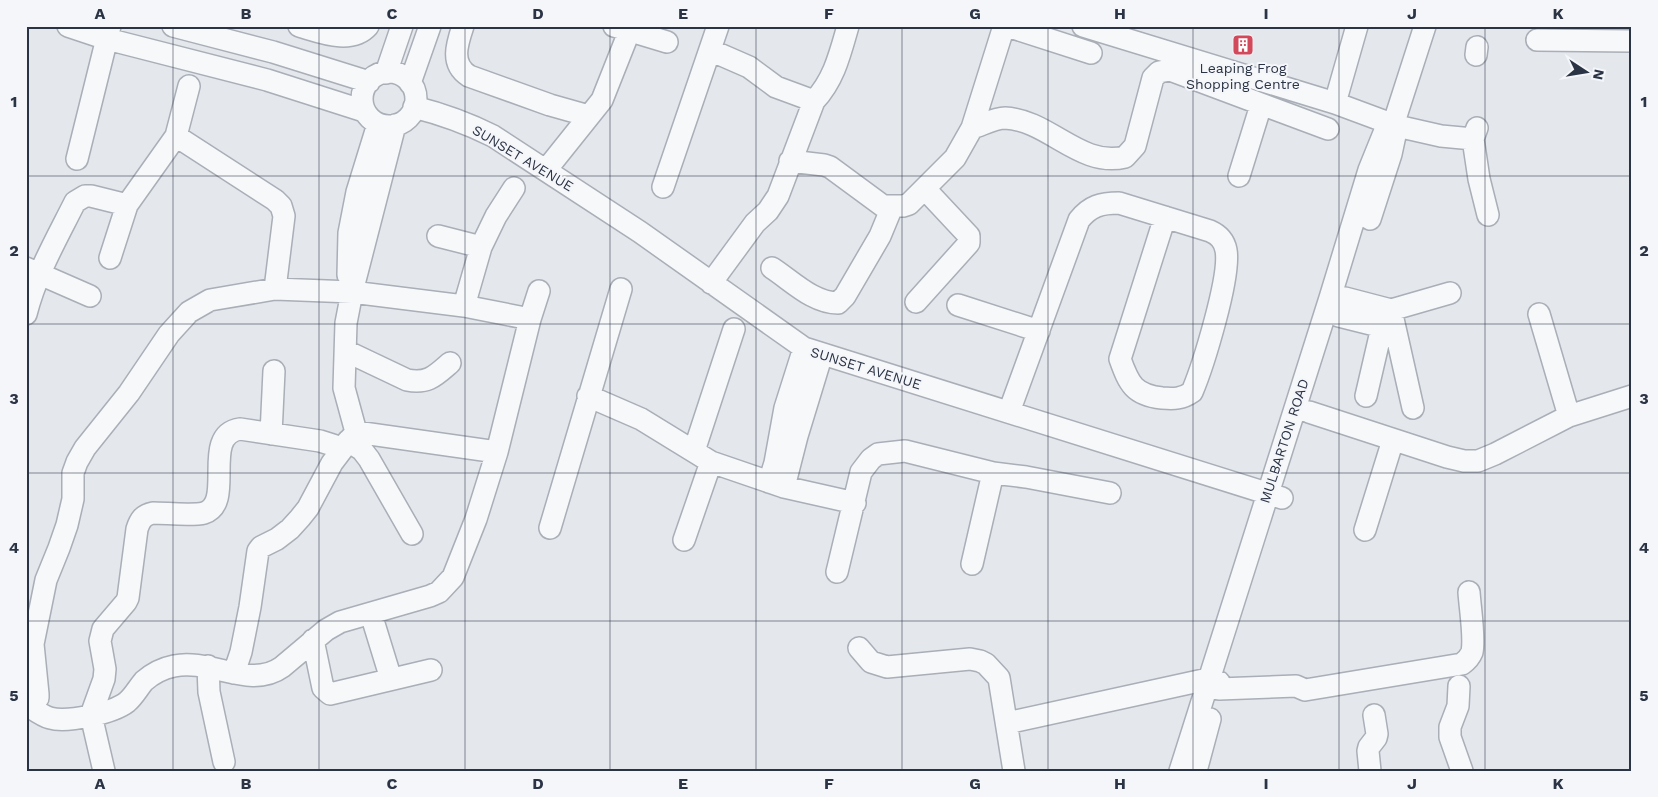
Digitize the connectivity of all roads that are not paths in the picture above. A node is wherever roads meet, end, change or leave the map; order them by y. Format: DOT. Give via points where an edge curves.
graph roads {
  1 [pos="68,26"];
  2 [pos="173,26"];
  3 [pos="299,26"];
  4 [pos="368,26"];
  5 [pos="402,26"];
  6 [pos="430,26"];
  7 [pos="463,26"];
  8 [pos="718,26"];
  9 [pos="848,26"];
  10 [pos="1006,26"];
  11 [pos="1083,26"];
  12 [pos="1357,26"];
  13 [pos="1425,26"];
  14 [pos="621,29"];
  15 [pos="109,33"];
  16 [pos="1537,40"];
  17 [pos="1632,41"];
  18 [pos="667,42"];
  19 [pos="710,50"];
  20 [pos="1091,54"];
  21 [pos="377,77"];
  22 [pos="410,83"];
  23 [pos="189,86"];
  24 [pos="981,97"];
  25 [pos="814,101"];
  26 [pos="1335,103"];
  27 [pos="1261,105"];
  28 [pos="414,107"];
  29 [pos="589,116"];
  30 [pos="1003,118"];
  31 [pos="379,120"];
  32 [pos="1394,122"];
  33 [pos="972,128"];
  34 [pos="1328,129"];
  35 [pos="176,136"];
  36 [pos="78,159"];
  37 [pos="790,161"];
  38 [pos="546,170"];
  39 [pos="1239,176"];
  40 [pos="663,187"];
  41 [pos="514,188"];
  42 [pos="925,189"];
  43 [pos="127,205"];
  44 [pos="892,207"];
  45 [pos="1488,215"];
  46 [pos="1165,217"];
  47 [pos="438,236"];
  48 [pos="481,247"];
  49 [pos="110,258"];
  50 [pos="772,268"];
  51 [pos="33,271"];
  52 [pos="711,283"];
  53 [pos="274,289"];
  54 [pos="621,289"];
  55 [pos="540,291"];
  56 [pos="352,292"];
  57 [pos="1450,292"];
  58 [pos="90,296"];
  59 [pos="916,302"];
  60 [pos="958,305"];
  61 [pos="464,306"];
  62 [pos="1342,307"];
  63 [pos="26,314"];
  64 [pos="1540,314"];
  65 [pos="530,319"];
  66 [pos="1389,322"];
  67 [pos="734,329"];
  68 [pos="1039,331"];
  69 [pos="346,351"];
  70 [pos="812,351"];
  71 [pos="450,363"];
  72 [pos="274,371"];
  73 [pos="588,396"];
  74 [pos="1366,396"];
  75 [pos="1632,396"];
  76 [pos="1413,408"];
  77 [pos="1009,412"];
  78 [pos="1309,412"];
  79 [pos="1569,416"];
  80 [pos="271,434"];
  81 [pos="349,440"];
  82 [pos="1393,440"];
  83 [pos="497,452"];
  84 [pos="702,457"];
  85 [pos="993,473"];
  86 [pos="777,485"];
  87 [pos="1110,493"];
  88 [pos="1274,496"];
  89 [pos="855,503"];
  90 [pos="550,528"];
  91 [pos="1365,530"];
  92 [pos="412,534"];
  93 [pos="684,540"];
  94 [pos="972,564"];
  95 [pos="837,572"];
  96 [pos="1468,592"];
  97 [pos="371,614"];
  98 [pos="313,640"];
  99 [pos="30,644"];
  100 [pos="859,648"];
  101 [pos="208,666"];
  102 [pos="431,670"];
  103 [pos="234,673"];
  104 [pos="391,679"];
  105 [pos="1459,686"];
  106 [pos="1216,689"];
  107 [pos="28,708"];
  108 [pos="90,715"];
  109 [pos="1374,715"];
  110 [pos="1007,723"];
  111 [pos="224,762"];
  112 [pos="104,771"];
  113 [pos="1014,771"];
  114 [pos="1180,771"];
  115 [pos="1196,771"];
  116 [pos="1370,771"];
  117 [pos="1462,771"];
  1 -- 15 [label="street"];
  2 -- 21 [label="street"];
  3 -- 4 [label="street" via="348,36"];
  5 -- 21 [label="street"];
  6 -- 22 [label="street"];
  7 -- 29 [label="street" via="456,55 464,73"];
  8 -- 19 [label="street"];
  9 -- 25 [label="street" via="832,77"];
  10 -- 20 [label="street"];
  10 -- 24 [label="street"];
  11 -- 26 [label="street"];
  12 -- 26 [label="street"];
  13 -- 32 [label="street, MULBARTON ROAD"];
  14 -- 18 [label="street"];
  14 -- 29 [label="street" via="602,100"];
  15 -- 31 [label="street" via="267,80"];
  15 -- 36 [label="street"];
  16 -- 17 [label="street"];
  19 -- 25 [label="street" via="749,67 776,87"];
  19 -- 40 [label="street"];
  21 -- 22 [label="street" via="399,75"];
  21 -- 31 [label="street" via="362,96"];
  22 -- 28 [label="street" via="415,94"];
  23 -- 35 [label="street"];
  24 -- 30 [label="street"];
  24 -- 33 [label="street"];
  25 -- 37 [label="street"];
  26 -- 32 [label="street"];
  27 -- 30 [label="street" via="1170,70 1160,72 1153,78 1135,146 1120,158 1106,158 1076,150 1034,125"];
  27 -- 34 [label="street"];
  27 -- 39 [label="street"];
  28 -- 31 [label="street" via="407,118"];
  28 -- 38 [label="street, SUNSET AVENUE" via="470,125"];
  29 -- 38 [label="street"];
  30 -- 33 [label="street"];
  31 -- 56 [label="street"];
  32 -- 45 [label="street" via="1440,136 1475,134 1478,179"];
  32 -- 62 [label="street, MULBARTON ROAD" via="1391,154"];
  32 -- 88 [label="street, MULBARTON ROAD" via="1378,145"];
  33 -- 42 [label="street" via="955,158"];
  35 -- 43 [label="street"];
  35 -- 53 [label="street" via="281,206 284,216"];
  37 -- 44 [label="street" via="830,167 883,206"];
  37 -- 52 [label="street" via="778,196"];
  38 -- 52 [label="street, SUNSET AVENUE"];
  41 -- 48 [label="street"];
  42 -- 44 [label="street" via="909,204"];
  42 -- 59 [label="street" via="969,236 969,243"];
  43 -- 49 [label="street"];
  43 -- 51 [label="street" via="90,196 74,202"];
  44 -- 50 [label="street" via="880,236 838,304 816,298"];
  46 -- 46 [label="street" via="1215,233 1227,252 1217,314 1195,384 1187,396 1176,399 1140,392 1127,378 1120,359"];
  46 -- 68 [label="street" via="1118,203 1086,210 1079,220"];
  47 -- 48 [label="street"];
  48 -- 61 [label="street"];
  51 -- 58 [label="street"];
  51 -- 63 [label="street"];
  52 -- 70 [label="street, SUNSET AVENUE"];
  53 -- 56 [label="street"];
  53 -- 99 [label="street" via="210,300 190,312 168,334 129,393 80,455 74,473 67,525 46,580"];
  54 -- 73 [label="street"];
  55 -- 65 [label="street"];
  56 -- 61 [label="street"];
  56 -- 69 [label="street" via="346,323"];
  57 -- 66 [label="street"];
  60 -- 68 [label="street"];
  61 -- 65 [label="street"];
  62 -- 66 [label="street"];
  62 -- 78 [label="street, MULBARTON ROAD"];
  64 -- 79 [label="street"];
  65 -- 83 [label="street"];
  66 -- 74 [label="street"];
  66 -- 76 [label="street"];
  67 -- 84 [label="street"];
  68 -- 77 [label="street"];
  69 -- 71 [label="street" via="417,382 432,379"];
  69 -- 81 [label="street" via="344,388"];
  70 -- 77 [label="street, SUNSET AVENUE"];
  70 -- 86 [label="street" via="797,436"];
  72 -- 80 [label="street"];
  73 -- 84 [label="street" via="641,419"];
  73 -- 90 [label="street"];
  75 -- 79 [label="street"];
  77 -- 88 [label="street, SUNSET AVENUE"];
  78 -- 82 [label="street"];
  78 -- 88 [label="street, MULBARTON ROAD"];
  79 -- 82 [label="street" via="1478,461 1447,458"];
  80 -- 81 [label="street" via="320,441"];
  80 -- 108 [label="street" via="240,429 225,435 221,446 217,498 211,509 203,513 153,513 140,520 126,602 108,622 101,637 104,679"];
  81 -- 83 [label="street"];
  81 -- 92 [label="street" via="370,459"];
  81 -- 103 [label="street" via="332,462 304,513 290,529 258,551 250,607"];
  82 -- 91 [label="street"];
  83 -- 97 [label="street" via="476,519 450,581 430,596"];
  84 -- 86 [label="street"];
  84 -- 93 [label="street"];
  85 -- 87 [label="street"];
  85 -- 89 [label="street" via="905,451 887,452 871,459 861,472"];
  85 -- 94 [label="street"];
  86 -- 89 [label="street"];
  88 -- 106 [label="street, MULBARTON ROAD"];
  89 -- 95 [label="street"];
  96 -- 106 [label="street" via="1472,653 1462,664 1305,690 1296,686"];
  97 -- 98 [label="street" via="340,622"];
  97 -- 104 [label="street"];
  98 -- 103 [label="street" via="275,672 266,675"];
  98 -- 104 [label="street" via="323,688 330,694"];
  99 -- 107 [label="street" via="38,698"];
  100 -- 110 [label="street" via="870,662 887,668 970,659 980,661 999,678"];
  101 -- 103 [label="street"];
  101 -- 108 [label="street" via="176,666 159,671 145,680 118,708"];
  101 -- 111 [label="street" via="209,692"];
  102 -- 104 [label="street"];
  105 -- 117 [label="street" via="1450,737"];
  106 -- 110 [label="street"];
  106 -- 114 [label="street, MULBARTON ROAD"];
  106 -- 115 [label="street, MULBARTON ROAD"];
  107 -- 108 [label="street" via="51,719"];
  108 -- 112 [label="street"];
  109 -- 116 [label="street" via="1377,734 1368,751"];
  110 -- 113 [label="street"];
}
